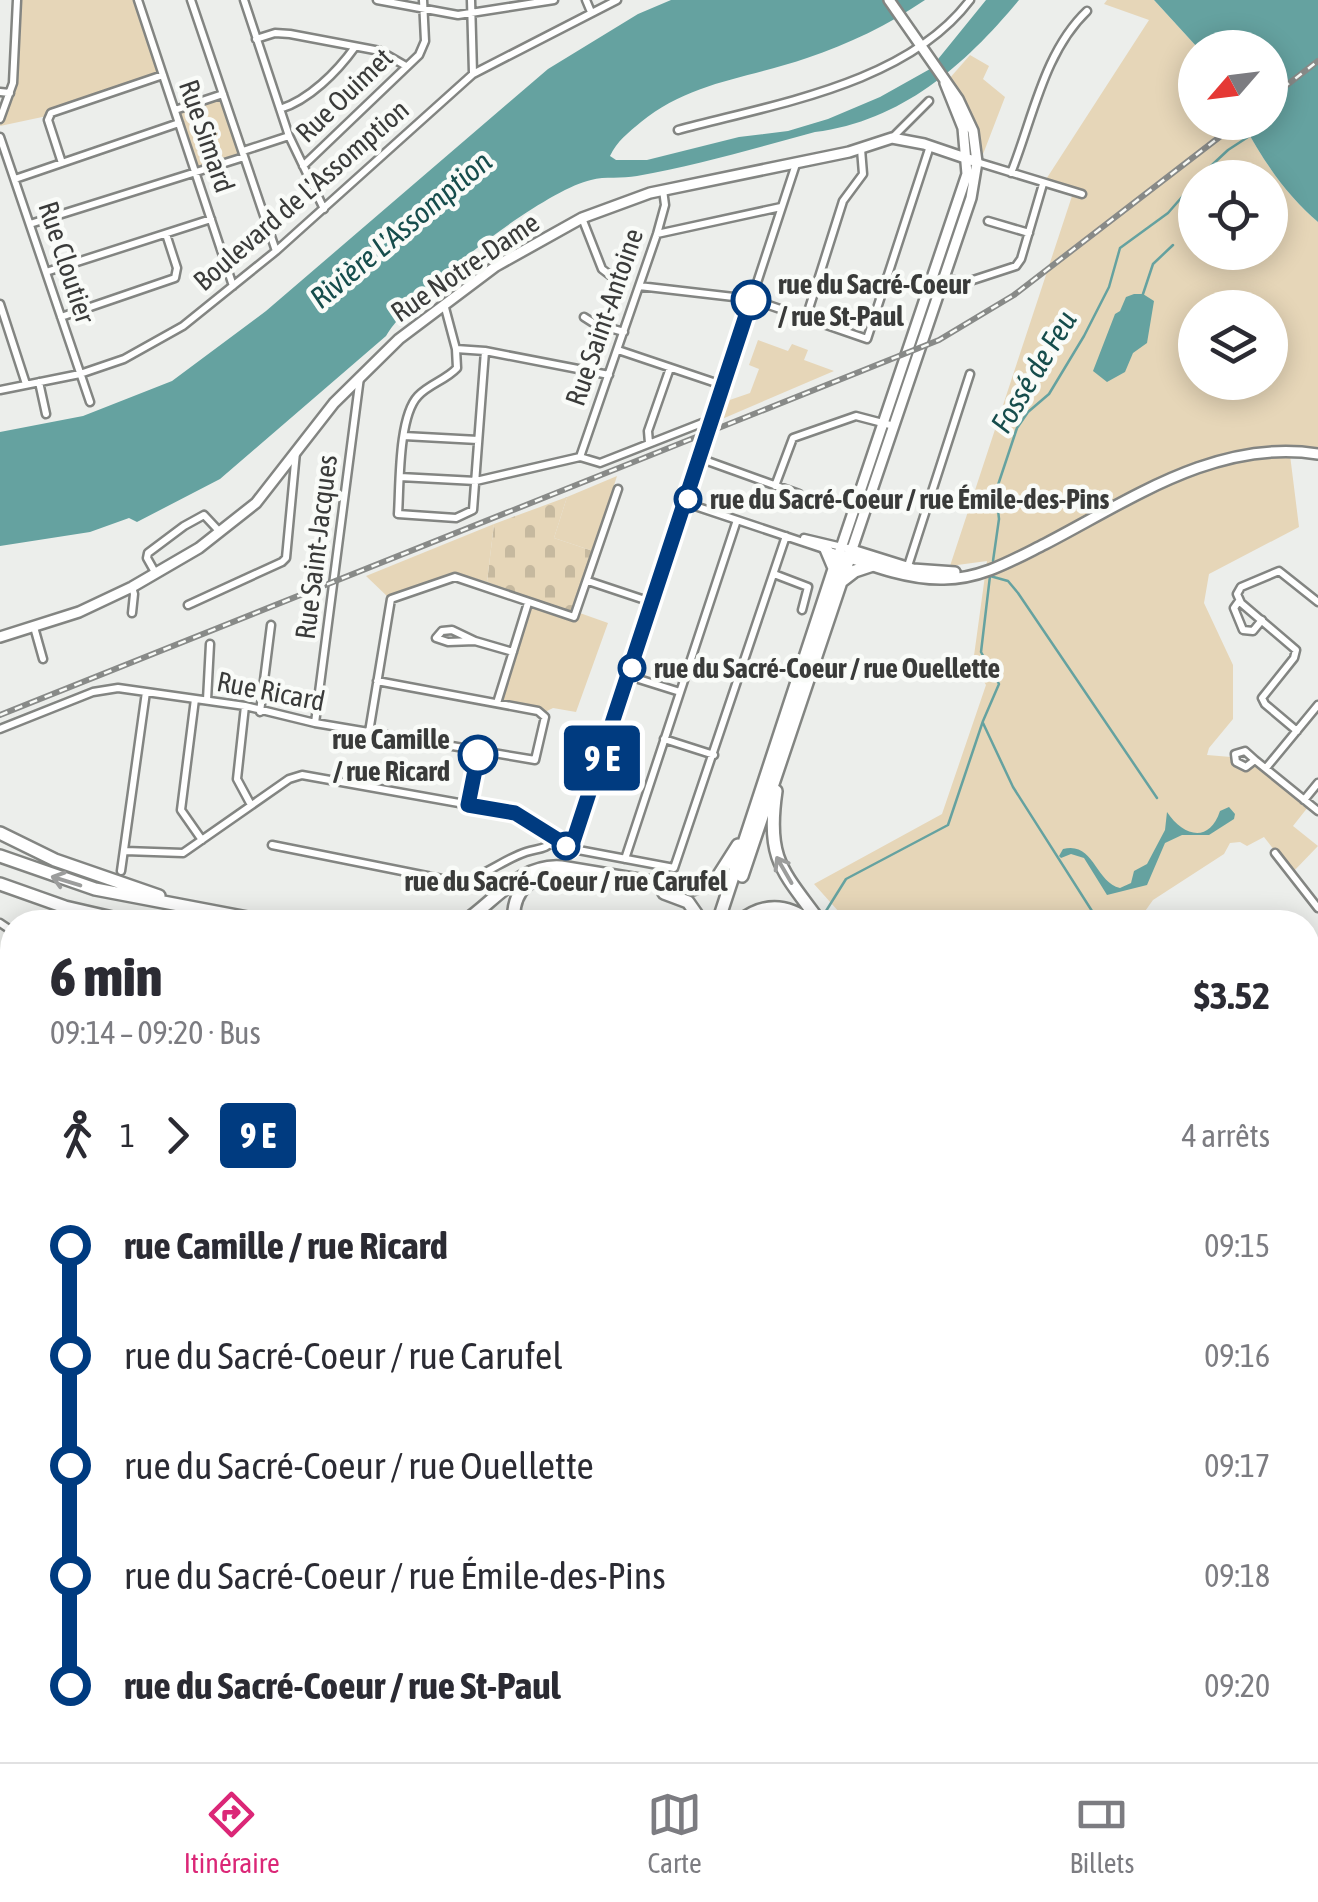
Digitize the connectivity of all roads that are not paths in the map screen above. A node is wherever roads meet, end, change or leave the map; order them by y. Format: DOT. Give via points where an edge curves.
graph roads {
  1 [pos="17,0"];
  2 [pos="138,0"];
  3 [pos="192,0"];
  4 [pos="244,0"];
  5 [pos="377,0"];
  6 [pos="471,0"];
  7 [pos="554,0"];
  8 [pos="586,0"];
  9 [pos="617,0"];
  10 [pos="890,0"];
  11 [pos="970,0"];
  12 [pos="423,4"];
  13 [pos="1087,10"];
  14 [pos="592,12"];
  15 [pos="472,15"];
  16 [pos="256,39"];
  17 [pos="920,46"];
  18 [pos="354,47"];
  19 [pos="406,66"];
  20 [pos="473,74"];
  21 [pos="163,76"];
  22 [pos="944,83"];
  23 [pos="0,92"];
  24 [pos="10,93"];
  25 [pos="223,94"];
  26 [pos="929,101"];
  27 [pos="280,109"];
  28 [pos="175,110"];
  29 [pos="956,111"];
  30 [pos="0,119"];
  31 [pos="179,123"];
  32 [pos="678,130"];
  33 [pos="289,136"];
  34 [pos="0,138"];
  35 [pos="892,138"];
  36 [pos="930,146"];
  37 [pos="861,148"];
  38 [pos="945,150"];
  39 [pos="243,154"];
  40 [pos="973,160"];
  41 [pos="62,163"];
  42 [pos="796,164"];
  43 [pos="303,166"];
  44 [pos="196,173"];
  45 [pos="1011,173"];
  46 [pos="16,179"];
  47 [pos="1043,184"];
  48 [pos="663,190"];
  49 [pos="1082,194"];
  50 [pos="782,207"];
  51 [pos="324,209"];
  52 [pos="582,218"];
  53 [pos="211,219"];
  54 [pos="988,221"];
  55 [pos="30,224"];
  56 [pos="1029,233"];
  57 [pos="166,234"];
  58 [pos="657,234"];
  59 [pos="276,250"];
  60 [pos="46,272"];
  61 [pos="615,279"];
  62 [pos="944,279"];
  63 [pos="234,286"];
  64 [pos="639,286"];
  65 [pos="751,299"];
  66 [pos="0,304"];
  67 [pos="444,304"];
  68 [pos="61,317"];
  69 [pos="584,317"];
  70 [pos="806,318"];
  71 [pos="624,332"];
  72 [pos="14,346"];
  73 [pos="0,348"];
  74 [pos="456,349"];
  75 [pos="486,350"];
  76 [pos="618,350"];
  77 [pos="670,368"];
  78 [pos="80,374"];
  79 [pos="970,374"];
  80 [pos="360,376"];
  81 [pos="608,376"];
  82 [pos="38,382"];
  83 [pos="26,384"];
  84 [pos="722,385"];
  85 [pos="0,390"];
  86 [pos="90,402"];
  87 [pos="46,414"];
  88 [pos="709,425"];
  89 [pos="890,425"];
  90 [pos="404,436"];
  91 [pos="478,440"];
  92 [pos="649,443"];
  93 [pos="296,451"];
  94 [pos="1318,454"];
  95 [pos="580,457"];
  96 [pos="699,458"];
  97 [pos="400,476"];
  98 [pos="476,481"];
  99 [pos="775,486"];
  100 [pos="618,489"];
  101 [pos="799,494"];
  102 [pos="686,503"];
  103 [pos="737,520"];
  104 [pos="859,530"];
  105 [pos="220,532"];
  106 [pos="789,537"];
  107 [pos="842,552"];
  108 [pos="875,562"];
  109 [pos="907,571"];
  110 [pos="156,574"];
  111 [pos="774,574"];
  112 [pos="588,580"];
  113 [pos="842,582"];
  114 [pos="132,587"];
  115 [pos="1239,601"];
  116 [pos="654,602"];
  117 [pos="1318,602"];
  118 [pos="528,603"];
  119 [pos="188,605"];
  120 [pos="802,610"];
  121 [pos="132,613"];
  122 [pos="1262,620"];
  123 [pos="270,625"];
  124 [pos="34,627"];
  125 [pos="0,637"];
  126 [pos="475,641"];
  127 [pos="210,644"];
  128 [pos="513,652"];
  129 [pos="43,660"];
  130 [pos="630,676"];
  131 [pos="377,682"];
  132 [pos="146,692"];
  133 [pos="680,692"];
  134 [pos="195,699"];
  135 [pos="207,700"];
  136 [pos="497,703"];
  137 [pos="1318,705"];
  138 [pos="245,706"];
  139 [pos="260,712"];
  140 [pos="315,723"];
  141 [pos="0,730"];
  142 [pos="1297,731"];
  143 [pos="369,732"];
  144 [pos="664,740"];
  145 [pos="478,752"];
  146 [pos="714,755"];
  147 [pos="1255,760"];
  148 [pos="781,762"];
  149 [pos="1266,768"];
  150 [pos="1318,784"];
  151 [pos="1304,800"];
  152 [pos="252,804"];
  153 [pos="468,805"];
  154 [pos="1318,811"];
  155 [pos="751,825"];
  156 [pos="0,833"];
  157 [pos="546,833"];
  158 [pos="555,839"];
  159 [pos="202,840"];
  160 [pos="272,845"];
  161 [pos="571,848"];
  162 [pos="532,850"];
  163 [pos="125,851"];
  164 [pos="1275,853"];
  165 [pos="0,856"];
  166 [pos="625,859"];
  167 [pos="122,871"];
  168 [pos="0,884"];
  169 [pos="1316,905"];
  170 [pos="196,909"];
  171 [pos="74,910"];
  172 [pos="202,910"];
  173 [pos="479,910"];
  174 [pos="514,910"];
  175 [pos="695,910"];
  176 [pos="722,910"];
  177 [pos="730,910"];
  178 [pos="760,910"];
  179 [pos="790,910"];
  180 [pos="812,910"];
  1 -- 24 [label="street"];
  2 -- 21 [label="street, Rue Simard"];
  3 -- 25 [label="street"];
  4 -- 16 [label="street"];
  5 -- 12 [label="street"];
  6 -- 15 [label="street"];
  7 -- 15 [label="street"];
  8 -- 14 [label="street"];
  9 -- 14 [label="street, Boulevard de L'Assomption"];
  10 -- 17 [label="main road"];
  11 -- 17 [label="street"];
  12 -- 15 [label="street"];
  12 -- 19 [label="street, Rue Ouimet" via="423,49"];
  13 -- 45 [label="street" via="1060,42"];
  14 -- 20 [label="street, Boulevard de L'Assomption"];
  15 -- 20 [label="street"];
  16 -- 18 [label="street" via="290,34"];
  16 -- 27 [label="street"];
  17 -- 22 [label="main road"];
  17 -- 32 [label="street" via="850,82"];
  18 -- 19 [label="street" via="389,54"];
  18 -- 27 [label="street" via="296,104"];
  19 -- 43 [label="street, Rue Ouimet"];
  20 -- 51 [label="street, Boulevard de L'Assomption"];
  21 -- 28 [label="street, Rue Simard"];
  21 -- 41 [label="street" via="51,113"];
  22 -- 29 [label="main road"];
  22 -- 40 [label="main road" via="973,131"];
  23 -- 24 [label="street"];
  24 -- 30 [label="street"];
  25 -- 28 [label="street"];
  25 -- 39 [label="street"];
  26 -- 35 [label="street"];
  27 -- 33 [label="street"];
  28 -- 31 [label="street, Rue Simard"];
  29 -- 38 [label="main road" via="962,139"];
  29 -- 40 [label="main road"];
  31 -- 41 [label="street"];
  31 -- 44 [label="street, Rue Simard"];
  33 -- 39 [label="street"];
  33 -- 43 [label="street"];
  34 -- 46 [label="street, Rue Cloutier"];
  35 -- 36 [label="main road, Rue Notre-Dame"];
  35 -- 37 [label="main road, Rue Notre-Dame"];
  36 -- 38 [label="main road, Rue Notre-Dame"];
  36 -- 70 [label="street" via="867,339"];
  37 -- 42 [label="main road, Rue Notre-Dame"];
  37 -- 70 [label="street" via="864,174 843,201"];
  38 -- 40 [label="main road, Rue Notre-Dame"];
  39 -- 44 [label="street"];
  39 -- 59 [label="street"];
  40 -- 45 [label="street, Rue Notre-Dame"];
  40 -- 62 [label="main road" via="971,198"];
  40 -- 89 [label="main road"];
  41 -- 46 [label="street"];
  42 -- 48 [label="main road, Rue Notre-Dame"];
  42 -- 50 [label="street"];
  43 -- 51 [label="street"];
  44 -- 53 [label="street, Rue Simard"];
  44 -- 55 [label="street"];
  45 -- 47 [label="street, Rue Notre-Dame"];
  46 -- 55 [label="street, Rue Cloutier"];
  47 -- 49 [label="street, Rue Notre-Dame"];
  47 -- 56 [label="street"];
  48 -- 52 [label="main road, Rue Notre-Dame"];
  48 -- 58 [label="street, Rue Saint-Antoine"];
  50 -- 58 [label="street"];
  50 -- 65 [label="street"];
  51 -- 59 [label="street, Boulevard de L'Assomption"];
  52 -- 61 [label="street" via="602,268"];
  52 -- 67 [label="main road, Rue Notre-Dame"];
  53 -- 57 [label="street"];
  53 -- 63 [label="street, Rue Simard"];
  54 -- 56 [label="street"];
  55 -- 60 [label="street, Rue Cloutier"];
  56 -- 62 [label="street" via="1021,260 1010,269 959,284"];
  57 -- 60 [label="street"];
  57 -- 68 [label="street" via="174,278"];
  58 -- 64 [label="street, Rue Saint-Antoine"];
  59 -- 63 [label="street, Boulevard de L'Assomption"];
  60 -- 68 [label="street, Rue Cloutier"];
  62 -- 89 [label="main road"];
  63 -- 78 [label="street, Boulevard de L'Assomption" via="154,345"];
  64 -- 65 [label="street"];
  64 -- 71 [label="street, Rue Saint-Antoine"];
  65 -- 70 [label="street"];
  65 -- 84 [label="street"];
  66 -- 72 [label="street"];
  67 -- 74 [label="street"];
  67 -- 80 [label="main road, Rue Notre-Dame"];
  68 -- 78 [label="street, Rue Cloutier"];
  69 -- 71 [label="street"];
  71 -- 76 [label="street, Rue Saint-Antoine"];
  72 -- 73 [label="street"];
  72 -- 83 [label="street"];
  74 -- 75 [label="street"];
  74 -- 90 [label="street" via="457,368 417,396"];
  75 -- 81 [label="street"];
  75 -- 91 [label="street"];
  76 -- 77 [label="street"];
  76 -- 81 [label="street, Rue Saint-Antoine"];
  77 -- 84 [label="street"];
  77 -- 92 [label="street"];
  78 -- 82 [label="street, Boulevard de L'Assomption"];
  78 -- 86 [label="street, Rue Cloutier"];
  79 -- 109 [label="street"];
  80 -- 93 [label="main road, Rue Notre-Dame"];
  80 -- 140 [label="street, Rue Saint-Jacques"];
  81 -- 95 [label="street, Rue Saint-Antoine"];
  82 -- 83 [label="street, Boulevard de L'Assomption"];
  82 -- 87 [label="street"];
  83 -- 85 [label="street, Boulevard de L'Assomption"];
  84 -- 88 [label="street"];
  88 -- 92 [label="street"];
  88 -- 96 [label="street"];
  89 -- 99 [label="street" via="854,416 794,438"];
  89 -- 104 [label="main road"];
  89 -- 107 [label="main road"];
  90 -- 91 [label="street"];
  90 -- 97 [label="street"];
  91 -- 98 [label="street"];
  92 -- 95 [label="street" via="600,463"];
  93 -- 105 [label="main road, Rue Notre-Dame" via="256,502"];
  93 -- 119 [label="street" via="286,558"];
  94 -- 109 [label="main road" via="1257,452 1201,465 989,570 939,576"];
  95 -- 98 [label="street"];
  96 -- 99 [label="street"];
  96 -- 102 [label="street"];
  97 -- 98 [label="street"];
  97 -- 98 [label="street" via="398,514 463,516 473,510"];
  99 -- 101 [label="street"];
  100 -- 112 [label="street"];
  102 -- 103 [label="street"];
  102 -- 116 [label="street"];
  103 -- 106 [label="street"];
  103 -- 133 [label="street"];
  104 -- 107 [label="main road"];
  104 -- 108 [label="main road"];
  105 -- 110 [label="main road, Rue Notre-Dame"];
  105 -- 110 [label="street" via="208,516 184,526 148,552"];
  106 -- 107 [label="street"];
  106 -- 107 [label="street"];
  106 -- 111 [label="street"];
  107 -- 108 [label="main road"];
  107 -- 113 [label="highway"];
  107 -- 155 [label="highway"];
  108 -- 109 [label="main road"];
  108 -- 113 [label="highway"];
  110 -- 114 [label="main road, Rue Notre-Dame"];
  111 -- 120 [label="street" via="808,588"];
  111 -- 146 [label="street"];
  112 -- 116 [label="street"];
  112 -- 118 [label="street" via="574,617"];
  113 -- 148 [label="highway"];
  114 -- 121 [label="street"];
  114 -- 124 [label="main road, Rue Notre-Dame"];
  115 -- 117 [label="street" via="1241,588 1279,571"];
  115 -- 122 [label="street"];
  115 -- 122 [label="street" via="1234,608 1244,630 1253,631"];
  116 -- 130 [label="street"];
  118 -- 128 [label="street"];
  118 -- 131 [label="street" via="455,577 390,599"];
  122 -- 142 [label="street" via="1296,650 1262,698"];
  123 -- 139 [label="street"];
  124 -- 125 [label="main road, Rue Notre-Dame"];
  124 -- 129 [label="street"];
  126 -- 126 [label="street" via="452,630 436,638 448,642"];
  126 -- 128 [label="street"];
  127 -- 135 [label="street"];
  128 -- 136 [label="street"];
  130 -- 133 [label="street"];
  130 -- 161 [label="street"];
  131 -- 136 [label="street"];
  131 -- 143 [label="street"];
  132 -- 134 [label="street, Rue Ricard"];
  132 -- 141 [label="street, Rue Ricard" via="98,691"];
  132 -- 163 [label="street"];
  133 -- 144 [label="street"];
  134 -- 135 [label="street, Rue Ricard"];
  134 -- 159 [label="street" via="181,810"];
  135 -- 138 [label="street, Rue Ricard"];
  136 -- 145 [label="street, Rue Ricard" via="543,714 533,762"];
  137 -- 142 [label="street"];
  138 -- 139 [label="street, Rue Ricard"];
  138 -- 152 [label="street" via="237,779"];
  139 -- 140 [label="street, Rue Ricard"];
  140 -- 143 [label="street, Rue Ricard"];
  142 -- 149 [label="street"];
  143 -- 145 [label="street, Rue Ricard"];
  144 -- 146 [label="street"];
  144 -- 166 [label="street"];
  145 -- 153 [label="street"];
  146 -- 166 [label="street" via="678,863 673,868"];
  147 -- 149 [label="street"];
  148 -- 177 [label="highway"];
  180 -- 148 [label="highway, one-way" via="773,845"];
  149 -- 151 [label="street"];
  150 -- 151 [label="street"];
  151 -- 154 [label="street"];
  152 -- 153 [label="street" via="302,775"];
  152 -- 159 [label="street"];
  153 -- 157 [label="street" via="515,813"];
  155 -- 173 [label="highway" via="720,875 700,888 548,866 523,875"];
  155 -- 176 [label="highway"];
  156 -- 170 [label="highway" via="55,860"];
  157 -- 158 [label="street"];
  157 -- 162 [label="street"];
  158 -- 161 [label="street"];
  158 -- 162 [label="street" via="548,848"];
  159 -- 163 [label="street" via="175,854"];
  160 -- 162 [label="street" via="456,882"];
  161 -- 166 [label="street"];
  163 -- 167 [label="street"];
  164 -- 169 [label="street"];
  170 -- 165 [label="highway, one-way" via="83,886"];
  168 -- 171 [label="highway"];
  170 -- 172 [label="highway"];
  174 -- 175 [label="highway" via="523,887 550,874 677,896"];
  178 -- 179 [label="highway"];
}
